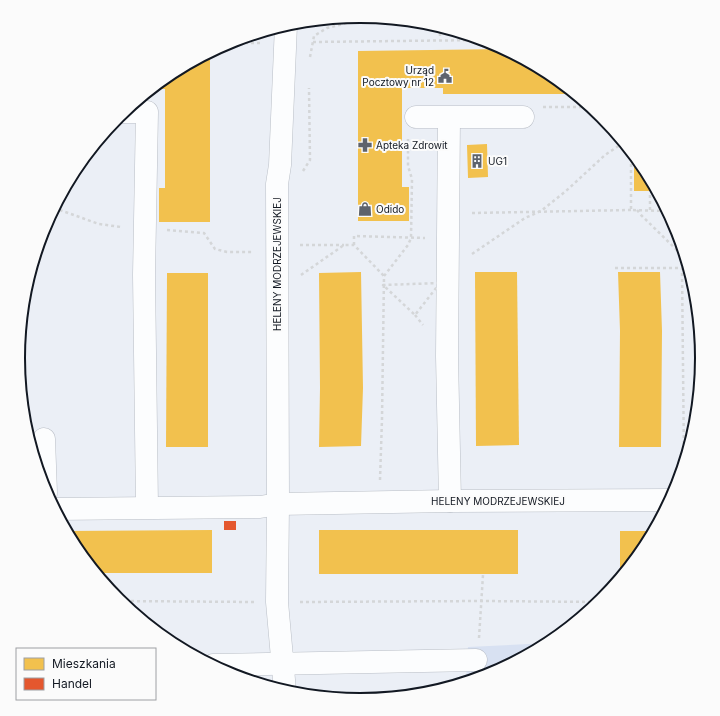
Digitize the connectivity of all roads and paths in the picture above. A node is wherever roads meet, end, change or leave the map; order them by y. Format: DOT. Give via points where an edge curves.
graph roads {
  1 [pos="344,24"];
  2 [pos="286,31"];
  3 [pos="440,32"];
  4 [pos="440,39"];
  5 [pos="464,40"];
  6 [pos="313,42"];
  7 [pos="247,43"];
  8 [pos="260,43"];
  9 [pos="310,60"];
  10 [pos="309,87"];
  11 [pos="583,108"];
  12 [pos="133,112"];
  13 [pos="530,112"];
  14 [pos="449,118"];
  15 [pos="412,126"];
  16 [pos="619,145"];
  17 [pos="631,161"];
  18 [pos="302,173"];
  19 [pos="650,194"];
  20 [pos="60,210"];
  21 [pos="631,210"];
  22 [pos="637,210"];
  23 [pos="650,210"];
  24 [pos="660,210"];
  25 [pos="541,211"];
  26 [pos="470,213"];
  27 [pos="152,230"];
  28 [pos="449,237"];
  29 [pos="411,238"];
  30 [pos="298,245"];
  31 [pos="344,245"];
  32 [pos="354,246"];
  33 [pos="261,252"];
  34 [pos="678,253"];
  35 [pos="469,256"];
  36 [pos="616,268"];
  37 [pos="682,268"];
  38 [pos="384,276"];
  39 [pos="297,278"];
  40 [pos="383,285"];
  41 [pos="44,439"];
  42 [pos="684,446"];
  43 [pos="45,472"];
  44 [pos="380,484"];
  45 [pos="663,500"];
  46 [pos="450,501"];
  47 [pos="278,504"];
  48 [pos="147,507"];
  49 [pos="62,509"];
  50 [pos="483,575"];
  51 [pos="129,601"];
  52 [pos="482,601"];
  53 [pos="277,602"];
  54 [pos="590,602"];
  55 [pos="476,660"];
  56 [pos="282,664"];
  57 [pos="227,665"];
  58 [pos="284,685"];
  1 -- 6 [label="path" via="327,28 314,36"];
  2 -- 47 [label="street, HELENY MODRZEJEWSKIEJ" via="277,184"];
  3 -- 4 [label="path"];
  4 -- 5 [label="path"];
  4 -- 6 [label="path"];
  6 -- 9 [label="path"];
  7 -- 8 [label="path"];
  10 -- 18 [label="path" via="310,160"];
  11 -- 13 [label="path"];
  12 -- 27 [label="street" via="147,112"];
  13 -- 14 [label="street"];
  14 -- 15 [label="street"];
  14 -- 28 [label="street"];
  15 -- 29 [label="path" via="408,166 412,179"];
  16 -- 25 [label="path"];
  17 -- 21 [label="path"];
  19 -- 23 [label="path"];
  20 -- 27 [label="path" via="99,224"];
  21 -- 22 [label="path"];
  21 -- 25 [label="path"];
  22 -- 23 [label="path"];
  22 -- 34 [label="path"];
  23 -- 24 [label="path"];
  25 -- 26 [label="path"];
  25 -- 35 [label="path" via="525,218"];
  27 -- 33 [label="path" via="204,233 216,249 227,252"];
  27 -- 48 [label="street" via="144,275"];
  28 -- 29 [label="path"];
  28 -- 46 [label="street" via="447,356"];
  29 -- 32 [label="path" via="354,236"];
  29 -- 38 [label="path"];
  30 -- 31 [label="path"];
  31 -- 32 [label="path"];
  31 -- 39 [label="path"];
  32 -- 38 [label="path"];
  36 -- 37 [label="path"];
  37 -- 42 [label="path"];
  38 -- 40 [label="path"];
  40 -- 40 [label="path" via="426,284 440,283 415,315"];
  40 -- 44 [label="path"];
  41 -- 43 [label="street"];
  45 -- 46 [label="street, HELENY MODRZEJEWSKIEJ"];
  46 -- 47 [label="street, HELENY MODRZEJEWSKIEJ"];
  47 -- 48 [label="street, HELENY MODRZEJEWSKIEJ" via="260,507"];
  47 -- 53 [label="street, HELENY MODRZEJEWSKIEJ"];
  48 -- 49 [label="street, HELENY MODRZEJEWSKIEJ"];
  50 -- 52 [label="path"];
  51 -- 53 [label="path"];
  52 -- 53 [label="path"];
  52 -- 54 [label="path"];
  52 -- 55 [label="path"];
  53 -- 56 [label="street, HELENY MODRZEJEWSKIEJ"];
  55 -- 56 [label="street"];
  56 -- 57 [label="street"];
  56 -- 58 [label="street, HELENY MODRZEJEWSKIEJ"];
}
